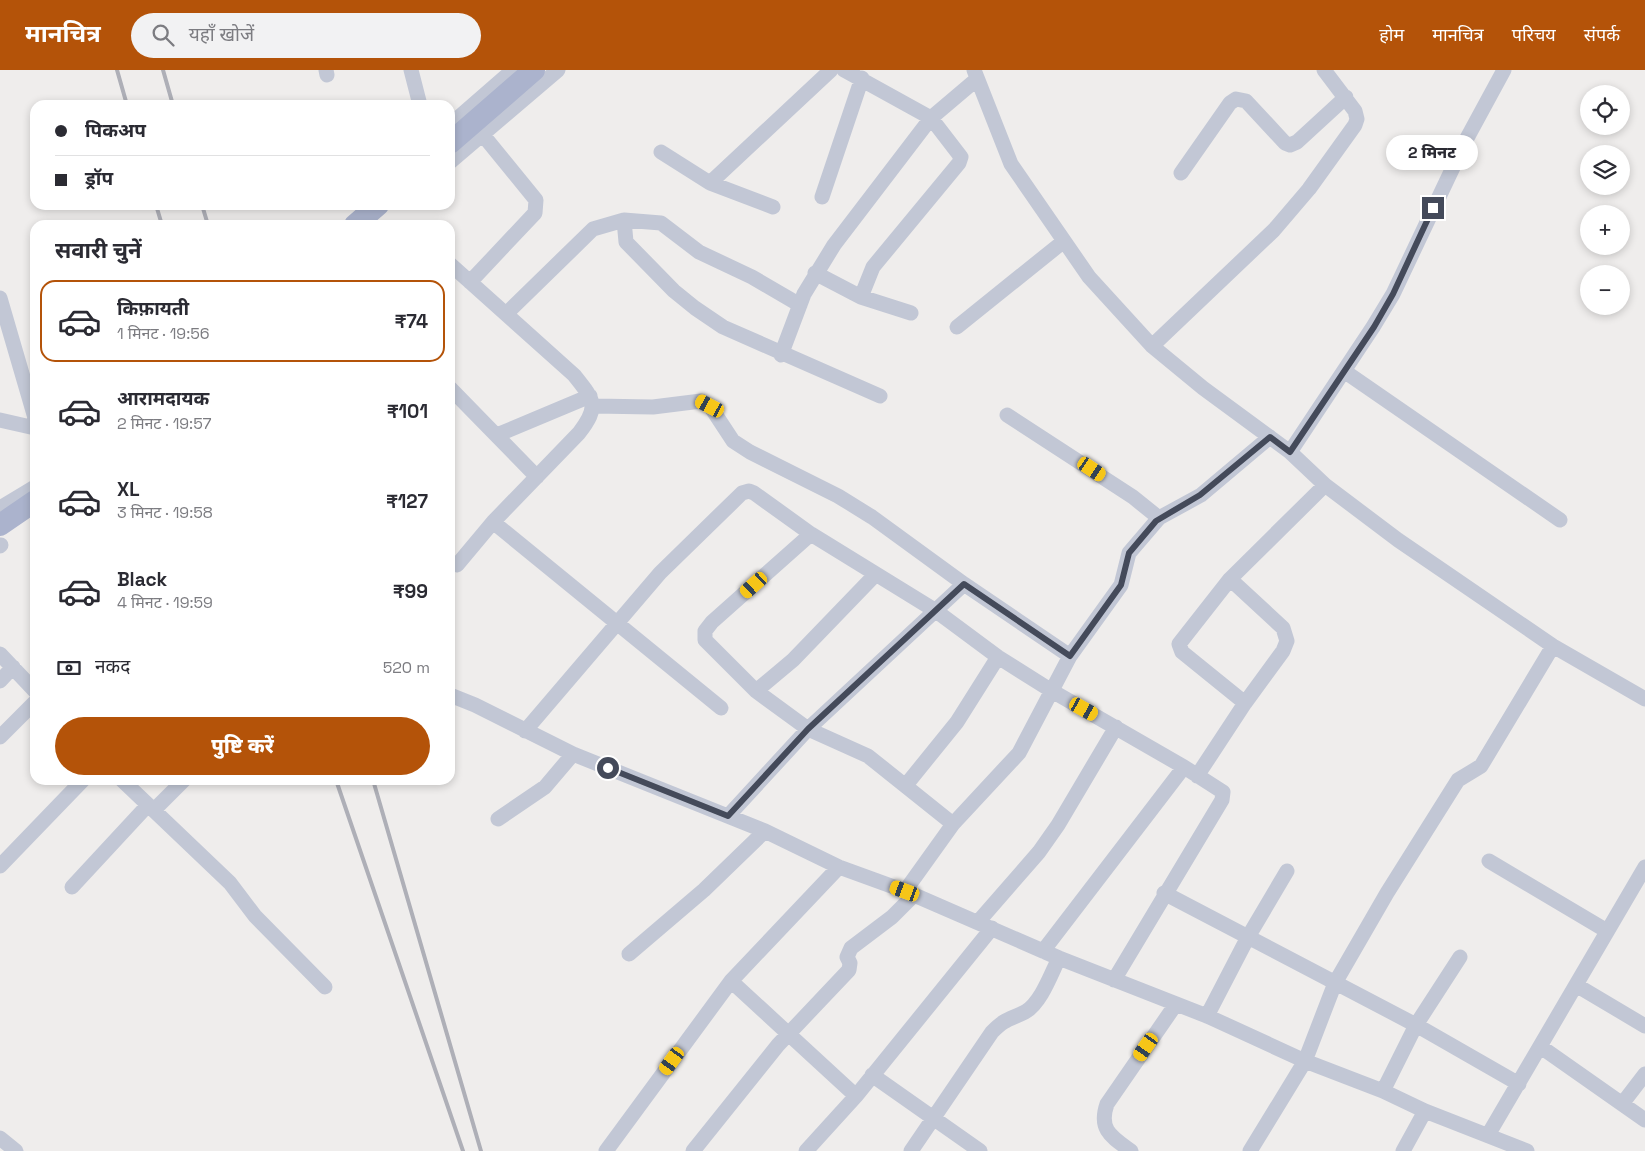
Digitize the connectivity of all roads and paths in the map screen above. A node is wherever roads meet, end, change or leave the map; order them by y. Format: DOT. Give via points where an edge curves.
graph roads {
  1 [pos="411,70"];
  2 [pos="513,70"];
  3 [pos="534,70"];
  4 [pos="558,70"];
  5 [pos="831,70"];
  6 [pos="844,70"];
  7 [pos="1324,70"];
  8 [pos="1504,70"];
  9 [pos="976,74"];
  10 [pos="862,78"];
  11 [pos="1346,97"];
  12 [pos="419,100"];
  13 [pos="931,118"];
  14 [pos="455,121"];
  15 [pos="483,135"];
  16 [pos="455,139"];
  17 [pos="662,152"];
  18 [pos="455,158"];
  19 [pos="1181,173"];
  20 [pos="710,183"];
  21 [pos="822,197"];
  22 [pos="773,207"];
  23 [pos="372,210"];
  24 [pos="361,220"];
  25 [pos="624,220"];
  26 [pos="1064,241"];
  27 [pos="455,268"];
  28 [pos="815,273"];
  29 [pos="470,282"];
  30 [pos="861,296"];
  31 [pos="0,298"];
  32 [pos="800,305"];
  33 [pos="911,313"];
  34 [pos="506,314"];
  35 [pos="957,327"];
  36 [pos="1152,346"];
  37 [pos="781,354"];
  38 [pos="1344,371"];
  39 [pos="455,393"];
  40 [pos="880,396"];
  41 [pos="30,401"];
  42 [pos="592,401"];
  43 [pos="1007,415"];
  44 [pos="0,420"];
  45 [pos="30,427"];
  46 [pos="497,435"];
  47 [pos="1270,437"];
  48 [pos="1290,452"];
  49 [pos="537,477"];
  50 [pos="1325,485"];
  51 [pos="30,490"];
  52 [pos="30,505"];
  53 [pos="0,508"];
  54 [pos="1159,518"];
  55 [pos="1560,520"];
  56 [pos="493,522"];
  57 [pos="0,526"];
  58 [pos="811,534"];
  59 [pos="457,565"];
  60 [pos="875,574"];
  61 [pos="1230,579"];
  62 [pos="964,584"];
  63 [pos="936,612"];
  64 [pos="618,625"];
  65 [pos="1553,646"];
  66 [pos="0,654"];
  67 [pos="1070,656"];
  68 [pos="998,657"];
  69 [pos="13,667"];
  70 [pos="0,680"];
  71 [pos="30,686"];
  72 [pos="756,691"];
  73 [pos="1052,691"];
  74 [pos="455,697"];
  75 [pos="1645,699"];
  76 [pos="1245,703"];
  77 [pos="30,707"];
  78 [pos="721,708"];
  79 [pos="1116,727"];
  80 [pos="808,729"];
  81 [pos="525,731"];
  82 [pos="0,737"];
  83 [pos="573,754"];
  84 [pos="1184,767"];
  85 [pos="1197,776"];
  86 [pos="78,785"];
  87 [pos="127,785"];
  88 [pos="178,785"];
  89 [pos="906,785"];
  90 [pos="151,807"];
  91 [pos="728,816"];
  92 [pos="498,819"];
  93 [pos="953,824"];
  94 [pos="766,831"];
  95 [pos="1489,861"];
  96 [pos="0,866"];
  97 [pos="1645,866"];
  98 [pos="839,867"];
  99 [pos="1287,871"];
  100 [pos="72,886"];
  101 [pos="909,893"];
  102 [pos="1164,893"];
  103 [pos="978,922"];
  104 [pos="992,928"];
  105 [pos="1607,931"];
  106 [pos="1248,937"];
  107 [pos="1043,951"];
  108 [pos="629,954"];
  109 [pos="1059,958"];
  110 [pos="1460,958"];
  111 [pos="1114,980"];
  112 [pos="731,981"];
  113 [pos="1335,983"];
  114 [pos="1576,985"];
  115 [pos="325,986"];
  116 [pos="1176,1004"];
  117 [pos="1207,1016"];
  118 [pos="1416,1025"];
  119 [pos="1645,1026"];
  120 [pos="789,1033"];
  121 [pos="1541,1047"];
  122 [pos="1307,1053"];
  123 [pos="1645,1074"];
  124 [pos="872,1075"];
  125 [pos="1519,1084"];
  126 [pos="1383,1091"];
  127 [pos="856,1096"];
  128 [pos="1622,1104"];
  129 [pos="1425,1111"];
  130 [pos="934,1120"];
  131 [pos="1645,1120"];
  132 [pos="1488,1135"];
  133 [pos="0,1138"];
  134 [pos="16,1151"];
  135 [pos="606,1151"];
  136 [pos="693,1151"];
  137 [pos="806,1151"];
  138 [pos="911,1151"];
  139 [pos="980,1151"];
  140 [pos="1131,1151"];
  141 [pos="1250,1151"];
  142 [pos="1403,1151"];
  143 [pos="1527,1151"];
  1 -- 12 [label="street"];
  2 -- 14 [label="street"];
  3 -- 16 [label="main road"];
  4 -- 15 [label="street"];
  5 -- 20 [label="street"];
  6 -- 10 [label="street"];
  7 -- 11 [label="street"];
  8 -- 38 [label="street" via="1466,140 1393,294"];
  9 -- 13 [label="street"];
  9 -- 26 [label="street" via="1011,164"];
  10 -- 13 [label="street"];
  10 -- 21 [label="street"];
  11 -- 19 [label="street" via="1290,145 1246,101 1236,98"];
  11 -- 36 [label="street" via="1358,118 1309,190 1230,274"];
  13 -- 28 [label="street"];
  13 -- 30 [label="street" via="960,153 961,160 872,267"];
  15 -- 18 [label="street"];
  15 -- 29 [label="street" via="536,200 535,213"];
  17 -- 20 [label="street"];
  20 -- 22 [label="street"];
  23 -- 24 [label="main road"];
  25 -- 32 [label="street" via="661,223 699,252"];
  25 -- 34 [label="street" via="593,229"];
  25 -- 37 [label="street" via="626,242 674,291 723,328"];
  26 -- 35 [label="street"];
  26 -- 36 [label="street" via="1089,277"];
  27 -- 29 [label="street"];
  28 -- 30 [label="street"];
  28 -- 32 [label="street"];
  29 -- 34 [label="street"];
  30 -- 33 [label="street"];
  31 -- 41 [label="street"];
  32 -- 37 [label="street"];
  34 -- 42 [label="street" via="574,375"];
  36 -- 47 [label="street"];
  37 -- 40 [label="street"];
  38 -- 48 [label="street"];
  38 -- 55 [label="street"];
  39 -- 46 [label="street"];
  42 -- 46 [label="street"];
  42 -- 49 [label="street" via="591,418"];
  42 -- 62 [label="street" via="653,407 701,401 710,406 733,441 864,512"];
  43 -- 54 [label="street" via="1126,492"];
  44 -- 45 [label="street"];
  46 -- 49 [label="street"];
  47 -- 48 [label="street"];
  47 -- 54 [label="street" via="1200,495"];
  48 -- 50 [label="street"];
  49 -- 56 [label="street"];
  50 -- 61 [label="street"];
  50 -- 65 [label="street" via="1398,540"];
  51 -- 53 [label="street"];
  52 -- 57 [label="main road"];
  54 -- 67 [label="street" via="1129,553 1121,585"];
  56 -- 59 [label="street"];
  56 -- 64 [label="street"];
  58 -- 60 [label="street"];
  58 -- 64 [label="street" via="754,493 745,491 660,573"];
  58 -- 72 [label="street" via="704,631 709,646"];
  60 -- 63 [label="street"];
  60 -- 72 [label="street" via="793,660"];
  61 -- 76 [label="street" via="1283,628 1287,641"];
  61 -- 76 [label="street" via="1182,639 1179,648"];
  62 -- 63 [label="street"];
  62 -- 67 [label="street"];
  63 -- 68 [label="street"];
  63 -- 80 [label="street"];
  64 -- 78 [label="street"];
  64 -- 81 [label="street"];
  65 -- 75 [label="street"];
  65 -- 113 [label="street" via="1481,766 1458,780"];
  66 -- 69 [label="street"];
  67 -- 73 [label="street"];
  68 -- 73 [label="street"];
  68 -- 89 [label="street" via="956,722"];
  69 -- 70 [label="street"];
  69 -- 71 [label="street"];
  72 -- 80 [label="street"];
  73 -- 79 [label="street"];
  73 -- 93 [label="street" via="1019,753"];
  74 -- 81 [label="street"];
  76 -- 85 [label="street"];
  77 -- 82 [label="street"];
  79 -- 84 [label="street"];
  79 -- 103 [label="street" via="1053,832"];
  80 -- 89 [label="street" via="868,756"];
  80 -- 91 [label="street"];
  81 -- 83 [label="street"];
  83 -- 91 [label="street"];
  83 -- 92 [label="street" via="545,787"];
  84 -- 85 [label="street"];
  84 -- 107 [label="street"];
  85 -- 102 [label="street" via="1218,788 1223,796"];
  86 -- 96 [label="street"];
  87 -- 90 [label="street"];
  88 -- 90 [label="street"];
  89 -- 93 [label="street"];
  90 -- 100 [label="street"];
  90 -- 115 [label="street" via="230,883 254,916"];
  91 -- 94 [label="street"];
  93 -- 101 [label="street"];
  94 -- 98 [label="street"];
  94 -- 108 [label="street"];
  95 -- 105 [label="street"];
  97 -- 105 [label="street"];
  98 -- 101 [label="street"];
  98 -- 112 [label="street"];
  99 -- 106 [label="street"];
  101 -- 103 [label="street"];
  101 -- 120 [label="street" via="892,917 851,948 847,957 849,970"];
  102 -- 106 [label="street"];
  102 -- 111 [label="street"];
  103 -- 104 [label="street"];
  104 -- 107 [label="street"];
  104 -- 124 [label="street"];
  105 -- 114 [label="street"];
  106 -- 113 [label="street"];
  106 -- 117 [label="street"];
  107 -- 109 [label="street"];
  109 -- 111 [label="street"];
  109 -- 130 [label="street" via="1035,1002 1026,1011 1002,1021 992,1032"];
  110 -- 118 [label="street"];
  111 -- 116 [label="street"];
  112 -- 120 [label="street"];
  112 -- 135 [label="street"];
  113 -- 118 [label="street"];
  113 -- 122 [label="street"];
  114 -- 119 [label="street"];
  114 -- 121 [label="street"];
  116 -- 117 [label="street"];
  116 -- 140 [label="street" via="1107,1104 1102,1117 1105,1128"];
  117 -- 122 [label="street"];
  118 -- 125 [label="street"];
  118 -- 126 [label="street"];
  120 -- 127 [label="street"];
  120 -- 136 [label="street"];
  121 -- 125 [label="street"];
  121 -- 128 [label="street"];
  122 -- 126 [label="street"];
  122 -- 141 [label="street"];
  123 -- 128 [label="street"];
  124 -- 127 [label="street"];
  124 -- 130 [label="street"];
  125 -- 132 [label="street"];
  126 -- 129 [label="street"];
  127 -- 137 [label="street"];
  128 -- 131 [label="street"];
  129 -- 132 [label="street"];
  129 -- 142 [label="street"];
  130 -- 138 [label="street"];
  130 -- 139 [label="street"];
  132 -- 143 [label="street"];
  133 -- 134 [label="street"];
}
